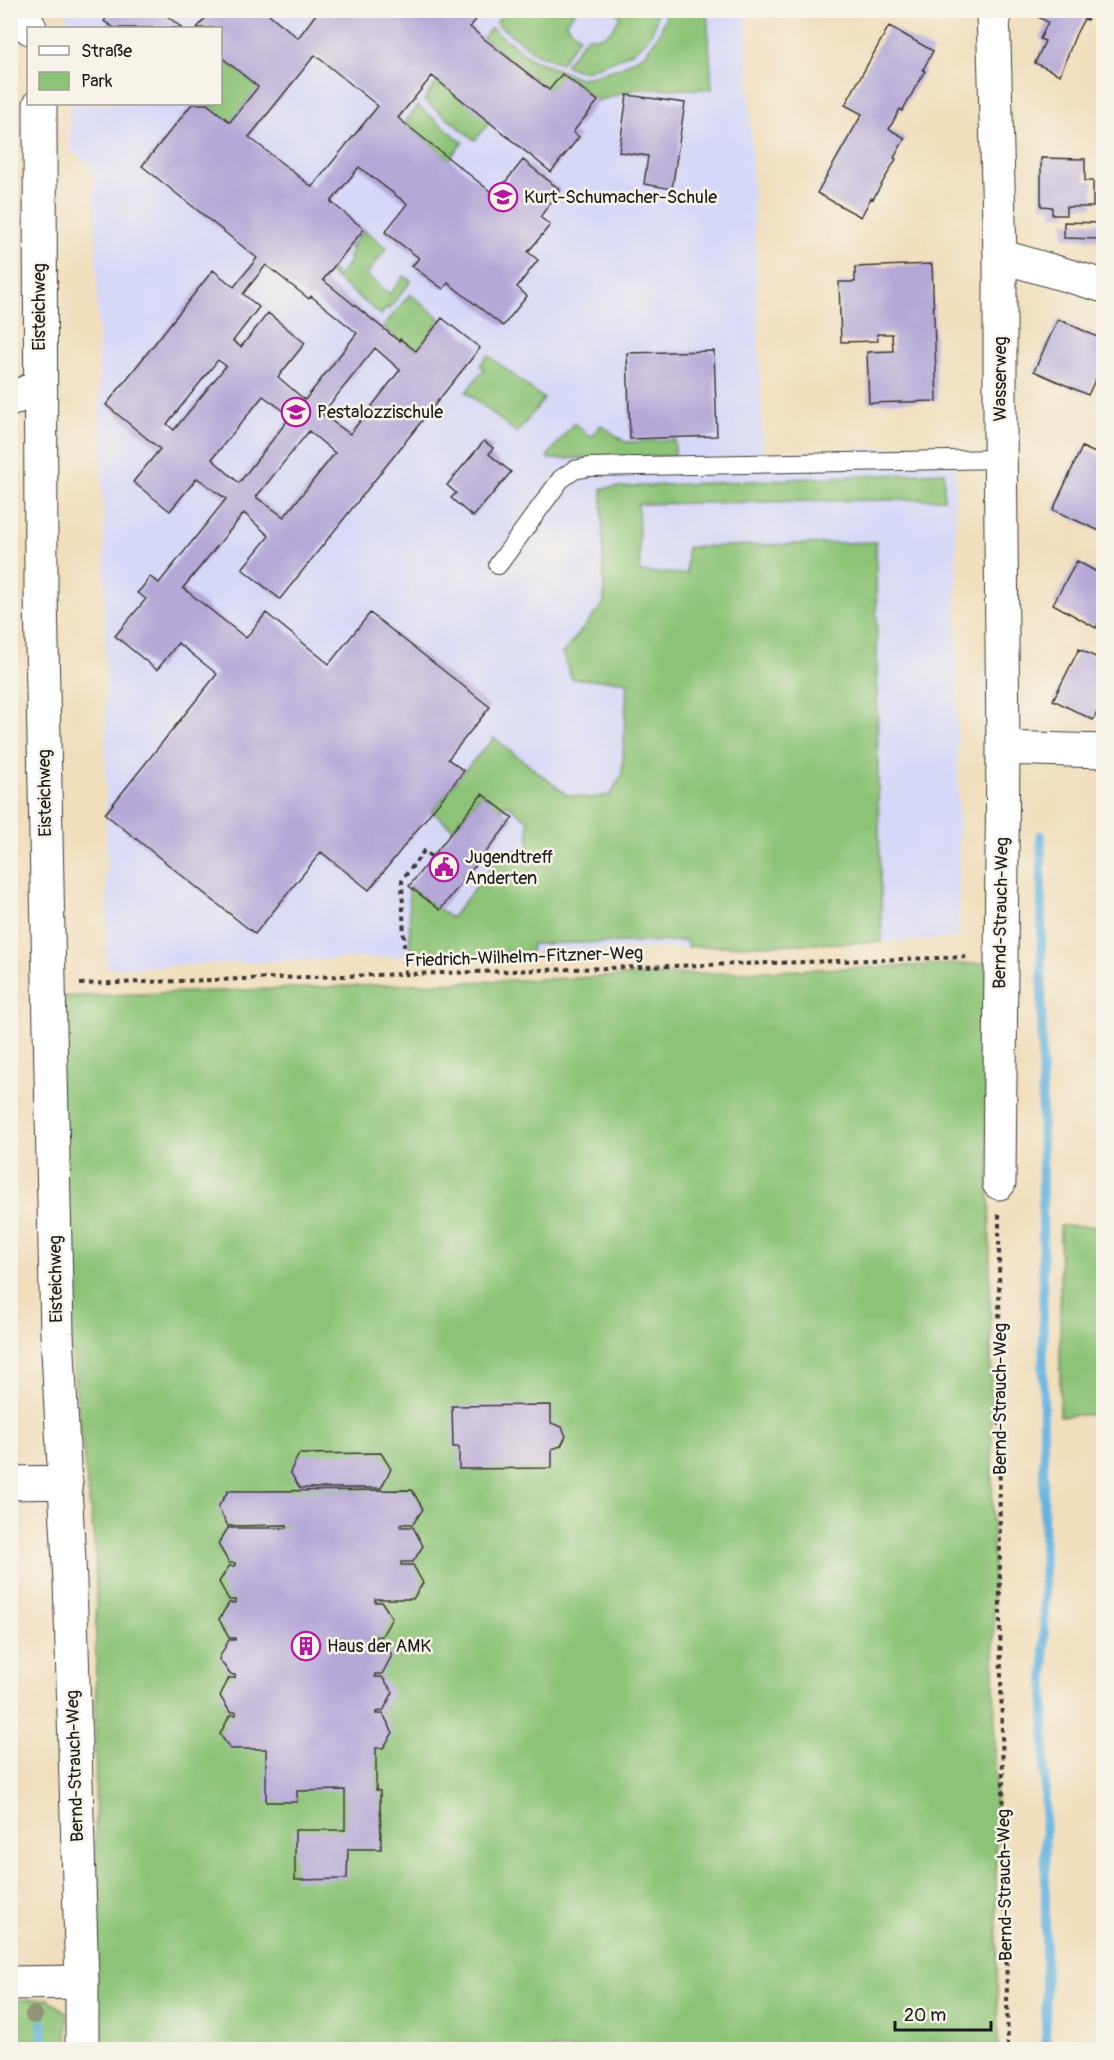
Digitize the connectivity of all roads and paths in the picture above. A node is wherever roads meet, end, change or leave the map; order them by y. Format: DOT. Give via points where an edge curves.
graph roads {
  1 [pos="22,10"];
  2 [pos="993,10"];
  3 [pos="30,27"];
  4 [pos="40,105"];
  5 [pos="1000,256"];
  6 [pos="1104,286"];
  7 [pos="25,393"];
  8 [pos="1000,459"];
  9 [pos="498,565"];
  10 [pos="1002,748"];
  11 [pos="1104,751"];
  12 [pos="432,857"];
  13 [pos="1000,956"];
  14 [pos="405,974"];
  15 [pos="49,985"];
  16 [pos="999,1183"];
  17 [pos="66,1482"];
  18 [pos="10,1483"];
  19 [pos="82,1982"];
  20 [pos="10,1983"];
  21 [pos="82,2049"];
  22 [pos="1008,2049"];
  1 -- 3 [label="street"];
  2 -- 5 [label="street, Wasserweg"];
  4 -- 7 [label="street, Eisteichweg"];
  5 -- 6 [label="street"];
  5 -- 8 [label="street, Wasserweg"];
  7 -- 15 [label="street, Eisteichweg" via="41,613"];
  8 -- 9 [label="lane" via="574,470 561,479"];
  8 -- 10 [label="street, Wasserweg"];
  10 -- 11 [label="street"];
  10 -- 13 [label="street, Bernd-Strauch-Weg"];
  12 -- 14 [label="path" via="424,851 402,880"];
  13 -- 14 [label="path, Friedrich-Wilhelm-Fitzner-Weg"];
  13 -- 16 [label="street, Bernd-Strauch-Weg"];
  14 -- 15 [label="path, Friedrich-Wilhelm-Fitzner-Weg"];
  15 -- 17 [label="street, Eisteichweg" via="57,1333"];
  16 -- 22 [label="path, Bernd-Strauch-Weg" via="1000,1622"];
  17 -- 18 [label="street"];
  17 -- 19 [label="street, Bernd-Strauch-Weg"];
  19 -- 20 [label="street"];
  19 -- 21 [label="street, Bernd-Strauch-Weg"];
}
